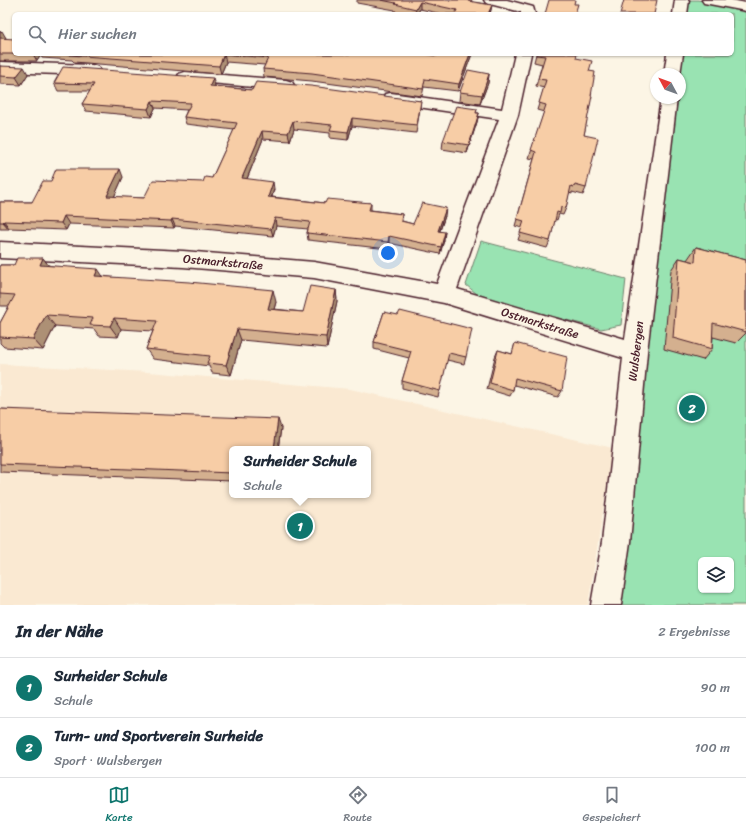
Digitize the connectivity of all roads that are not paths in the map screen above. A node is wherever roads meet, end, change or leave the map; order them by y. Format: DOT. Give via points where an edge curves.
graph roads {
  1 [pos="491,0"];
  2 [pos="682,0"];
  3 [pos="709,0"];
  4 [pos="746,8"];
  5 [pos="528,12"];
  6 [pos="680,12"];
  7 [pos="523,56"];
  8 [pos="675,56"];
  9 [pos="0,67"];
  10 [pos="673,68"];
  11 [pos="107,72"];
  12 [pos="171,76"];
  13 [pos="305,86"];
  14 [pos="375,96"];
  15 [pos="668,104"];
  16 [pos="509,115"];
  17 [pos="0,250"];
  18 [pos="444,294"];
  19 [pos="635,352"];
  20 [pos="606,605"];
  1 -- 5 [label="street"];
  2 -- 6 [label="street"];
  3 -- 4 [label="street"];
  7 -- 16 [label="street"];
  8 -- 10 [label="street"];
  9 -- 11 [label="street"];
  12 -- 13 [label="street"];
  14 -- 16 [label="street"];
  15 -- 19 [label="street, Wulsbergen"];
  16 -- 18 [label="street"];
  17 -- 18 [label="street, Ostmarkstraße" via="183,258 314,270"];
  18 -- 19 [label="street, Ostmarkstraße"];
  19 -- 20 [label="street, Wulsbergen" via="616,542"];
}
